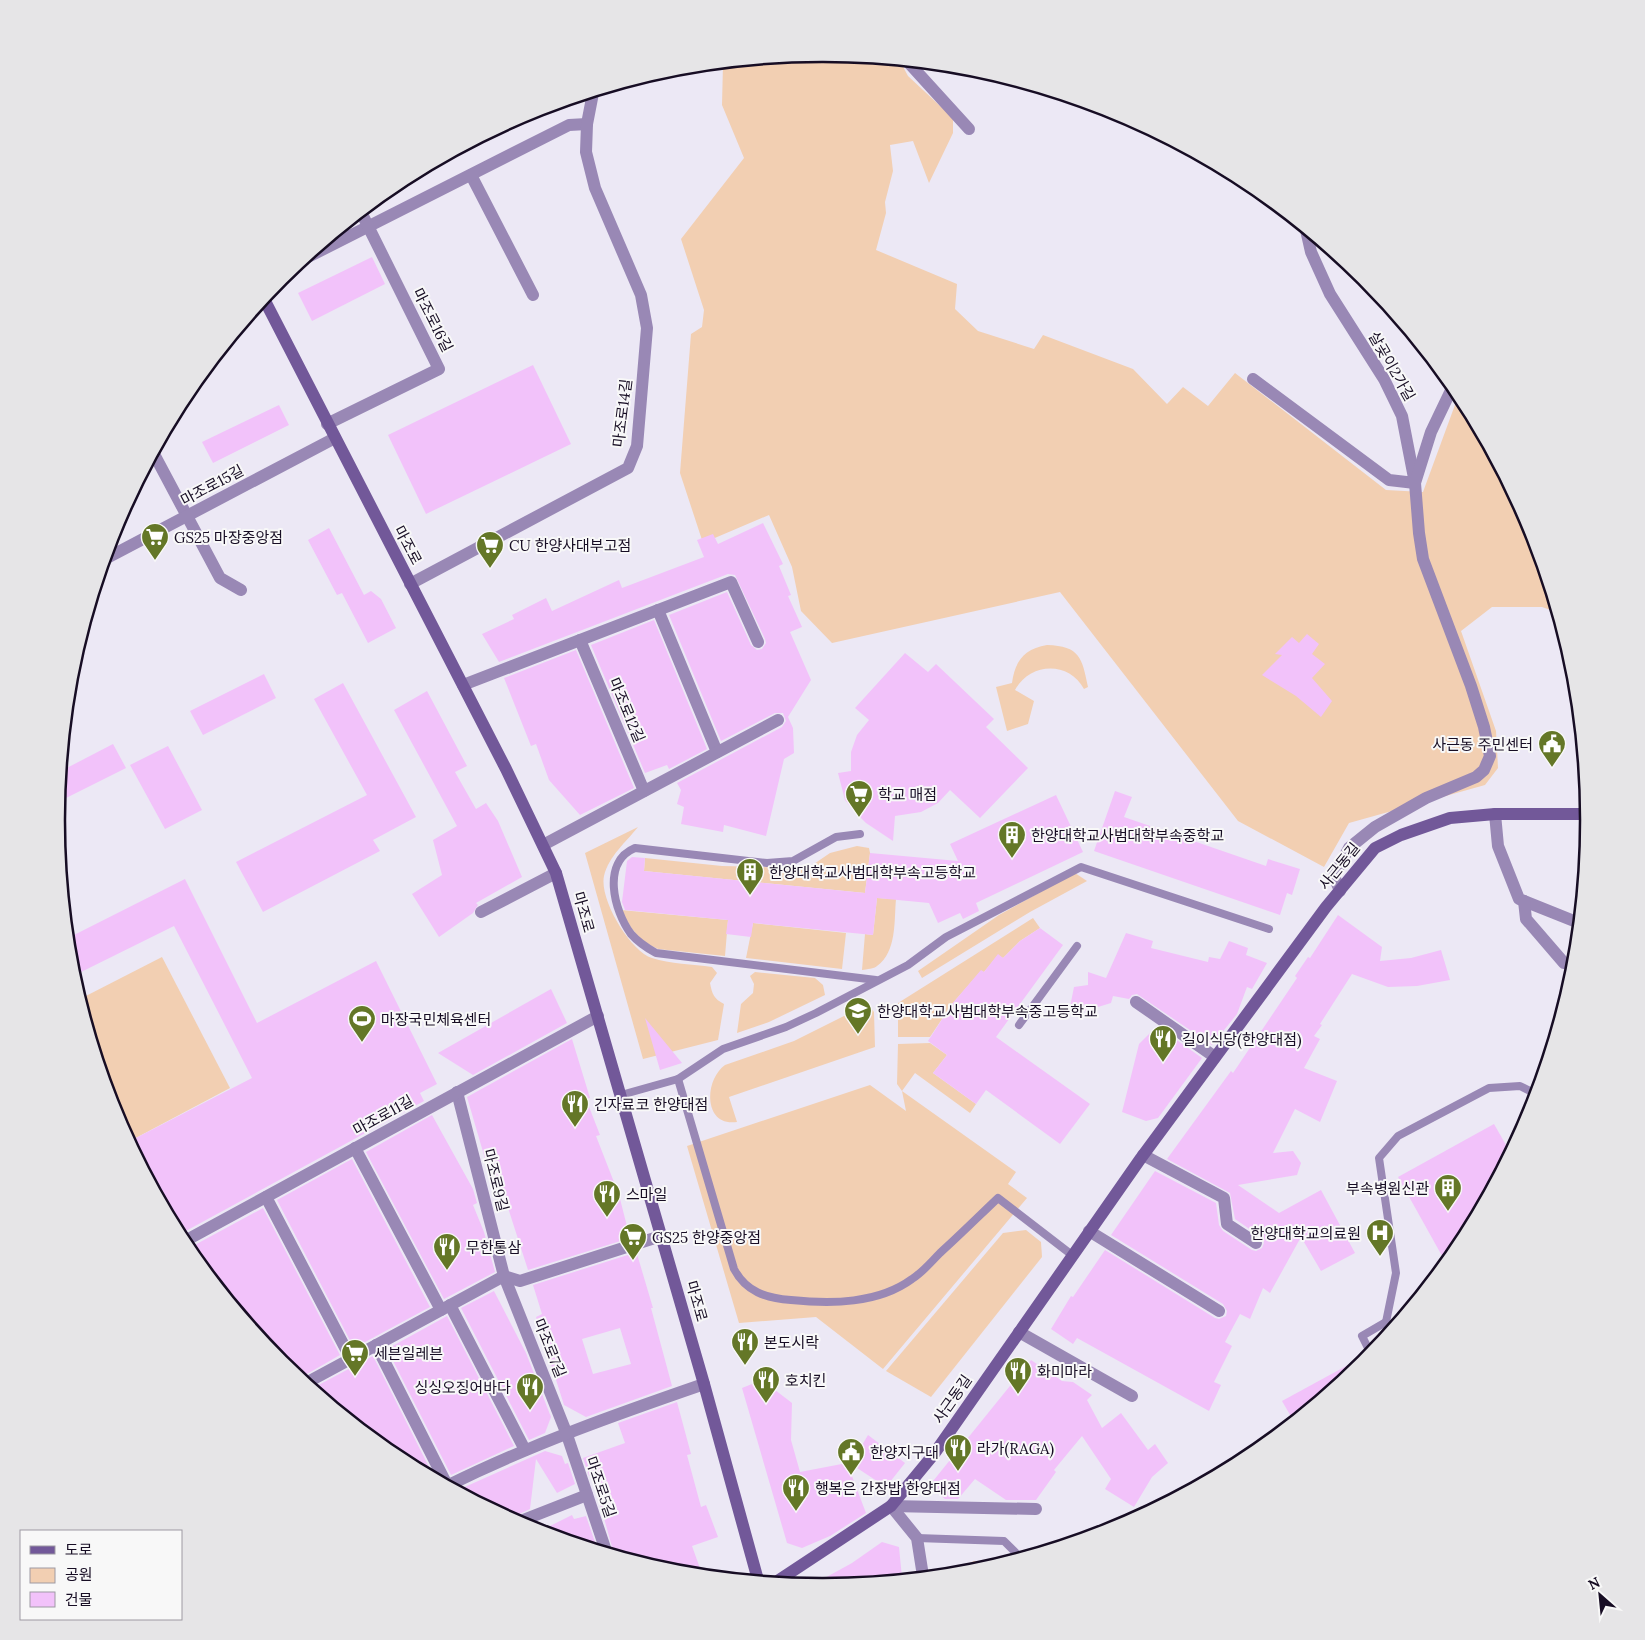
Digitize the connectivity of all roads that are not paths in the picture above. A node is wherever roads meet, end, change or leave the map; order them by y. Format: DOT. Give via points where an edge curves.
graph roads {
  1 [pos="914,68"];
  2 [pos="592,99"];
  3 [pos="586,124"];
  4 [pos="970,129"];
  5 [pos="471,175"];
  6 [pos="363,217"];
  7 [pos="368,227"];
  8 [pos="1308,239"];
  9 [pos="325,249"];
  10 [pos="534,295"];
  11 [pos="267,305"];
  12 [pos="1253,379"];
  13 [pos="1449,395"];
  14 [pos="327,424"];
  15 [pos="334,438"];
  16 [pos="157,459"];
  17 [pos="1415,483"];
  18 [pos="186,517"];
  19 [pos="114,553"];
  20 [pos="410,584"];
  21 [pos="241,590"];
  22 [pos="658,610"];
  23 [pos="580,640"];
  24 [pos="758,642"];
  25 [pos="463,685"];
  26 [pos="778,720"];
  27 [pos="717,752"];
  28 [pos="644,791"];
  29 [pos="1495,814"];
  30 [pos="1580,814"];
  31 [pos="860,834"];
  32 [pos="543,845"];
  33 [pos="556,873"];
  34 [pos="1340,891"];
  35 [pos="1524,901"];
  36 [pos="481,912"];
  37 [pos="1574,921"];
  38 [pos="1269,929"];
  39 [pos="1077,946"];
  40 [pos="1564,963"];
  41 [pos="877,980"];
  42 [pos="1136,1002"];
  43 [pos="598,1016"];
  44 [pos="1019,1024"];
  45 [pos="1215,1057"];
  46 [pos="678,1079"];
  47 [pos="1529,1091"];
  48 [pos="458,1092"];
  49 [pos="621,1095"];
  50 [pos="355,1148"];
  51 [pos="1143,1155"];
  52 [pos="266,1197"];
  53 [pos="1089,1231"];
  54 [pos="662,1236"];
  55 [pos="191,1238"];
  56 [pos="1256,1243"];
  57 [pos="1072,1255"];
  58 [pos="504,1276"];
  59 [pos="445,1307"];
  60 [pos="1219,1311"];
  61 [pos="1386,1322"];
  62 [pos="1019,1332"];
  63 [pos="376,1345"];
  64 [pos="1367,1346"];
  65 [pos="351,1359"];
  66 [pos="312,1380"];
  67 [pos="704,1384"];
  68 [pos="1132,1396"];
  69 [pos="566,1432"];
  70 [pos="525,1450"];
  71 [pos="442,1475"];
  72 [pos="455,1482"];
  73 [pos="587,1495"];
  74 [pos="891,1506"];
  75 [pos="1036,1509"];
  76 [pos="528,1518"];
  77 [pos="917,1538"];
  78 [pos="604,1545"];
  79 [pos="1016,1553"];
  80 [pos="922,1571"];
  81 [pos="756,1574"];
  82 [pos="784,1576"];
  1 -- 4 [label="street"];
  2 -- 3 [label="street"];
  3 -- 5 [label="street" via="569,125"];
  3 -- 20 [label="street, 마조로14길" via="586,152 595,188 642,294 647,328 637,446 628,468"];
  5 -- 7 [label="street"];
  5 -- 10 [label="street"];
  6 -- 7 [label="street, 마조로16길"];
  7 -- 9 [label="street"];
  7 -- 14 [label="street, 마조로16길" via="440,369"];
  8 -- 17 [label="street, 살곶이2가길" via="1330,294 1384,379 1402,416"];
  11 -- 14 [label="main road, 마조로"];
  12 -- 17 [label="street" via="1388,480"];
  13 -- 17 [label="street" via="1431,432"];
  14 -- 15 [label="main road, 마조로"];
  15 -- 18 [label="street, 마조로15길"];
  15 -- 20 [label="main road, 마조로"];
  16 -- 18 [label="street"];
  17 -- 34 [label="street, 살곶이2가길" via="1423,559 1471,686 1490,756 1484,770 1476,777 1426,798 1375,827 1350,848 1334,876"];
  18 -- 19 [label="street, 마조로15길"];
  18 -- 21 [label="street" via="220,578"];
  20 -- 25 [label="main road, 마조로"];
  22 -- 23 [label="street"];
  22 -- 24 [label="street" via="731,582"];
  22 -- 27 [label="street"];
  23 -- 25 [label="street"];
  23 -- 28 [label="street, 마조로12길"];
  25 -- 32 [label="main road, 마조로"];
  26 -- 27 [label="street"];
  27 -- 28 [label="street"];
  28 -- 32 [label="street"];
  29 -- 30 [label="main road, 사근동길"];
  29 -- 34 [label="main road, 사근동길" via="1450,818 1401,834 1374,848"];
  29 -- 35 [label="street" via="1498,846 1519,899"];
  31 -- 41 [label="lane" via="836,837 793,861 767,863 635,848 625,852 618,863 613,892 620,914 632,934 656,953"];
  32 -- 33 [label="main road, 마조로"];
  33 -- 36 [label="street"];
  33 -- 43 [label="main road, 마조로"];
  34 -- 45 [label="main road, 사근동길"];
  35 -- 37 [label="street"];
  35 -- 40 [label="street" via="1526,919"];
  38 -- 41 [label="lane" via="1081,866 946,937 908,965"];
  39 -- 44 [label="lane"];
  41 -- 46 [label="lane" via="786,1027 723,1049"];
  42 -- 45 [label="street"];
  43 -- 48 [label="street, 마조로11길"];
  43 -- 49 [label="main road, 마조로"];
  45 -- 51 [label="main road, 사근동길"];
  46 -- 49 [label="lane"];
  46 -- 57 [label="lane" via="734,1269 741,1282 752,1290 781,1299 814,1302 849,1302 885,1293 914,1279 998,1198"];
  47 -- 61 [label="lane" via="1520,1086 1489,1088 1398,1136 1378,1158 1396,1273"];
  48 -- 50 [label="street, 마조로11길"];
  48 -- 58 [label="street, 마조로9길"];
  49 -- 54 [label="main road, 마조로"];
  50 -- 52 [label="street, 마조로11길"];
  50 -- 59 [label="street"];
  51 -- 53 [label="main road, 사근동길"];
  51 -- 56 [label="street" via="1224,1198 1227,1224"];
  52 -- 55 [label="street, 마조로11길"];
  52 -- 65 [label="street"];
  53 -- 57 [label="main road, 사근동길"];
  53 -- 60 [label="street"];
  54 -- 58 [label="street" via="520,1282"];
  54 -- 67 [label="main road, 마조로"];
  57 -- 62 [label="main road, 사근동길"];
  58 -- 59 [label="street"];
  58 -- 69 [label="street, 마조로7길"];
  59 -- 63 [label="street"];
  59 -- 70 [label="street"];
  61 -- 64 [label="lane" via="1362,1336"];
  62 -- 68 [label="street"];
  62 -- 74 [label="main road, 사근동길" via="934,1454"];
  63 -- 65 [label="street"];
  63 -- 71 [label="street"];
  65 -- 66 [label="street"];
  67 -- 69 [label="street"];
  67 -- 81 [label="main road, 마조로"];
  69 -- 70 [label="street"];
  69 -- 73 [label="street, 마조로5길"];
  70 -- 72 [label="street"];
  73 -- 76 [label="street"];
  73 -- 78 [label="street, 마조로5길"];
  74 -- 75 [label="street"];
  74 -- 77 [label="street"];
  74 -- 82 [label="main road, 사근동길"];
  77 -- 79 [label="lane" via="1004,1541"];
  77 -- 80 [label="street"];
}
